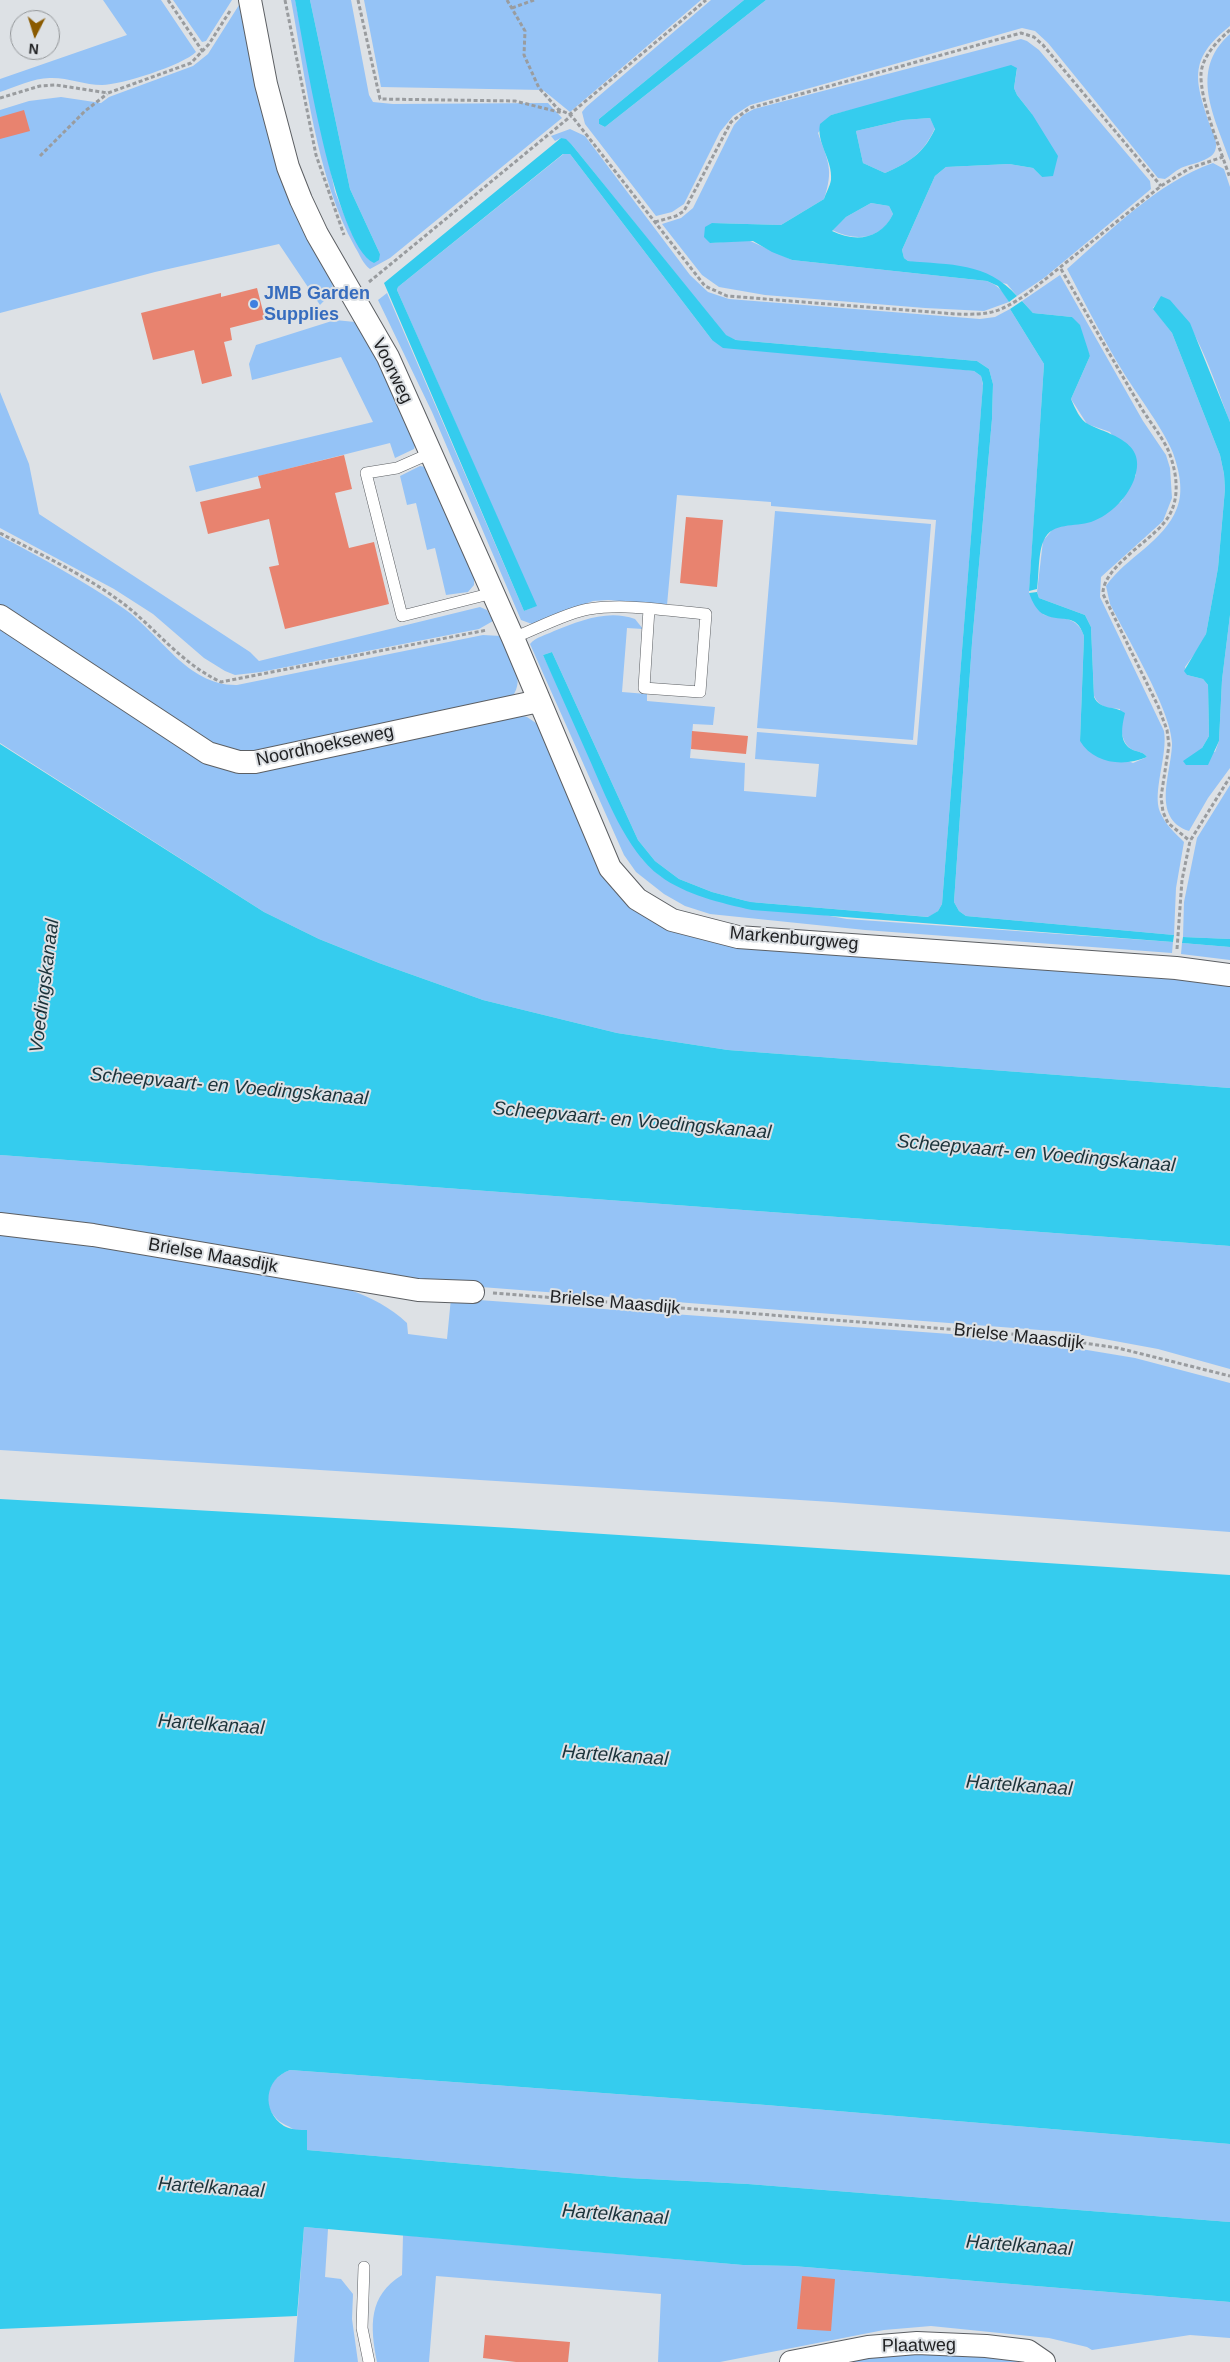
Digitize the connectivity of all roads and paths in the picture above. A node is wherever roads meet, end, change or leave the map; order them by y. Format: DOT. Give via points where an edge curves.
graph roads {
  1 [pos="168,0"];
  2 [pos="285,0"];
  3 [pos="358,0"];
  4 [pos="507,0"];
  5 [pos="534,0"];
  6 [pos="706,0"];
  7 [pos="242,2"];
  8 [pos="512,8"];
  9 [pos="1230,30"];
  10 [pos="203,52"];
  11 [pos="108,93"];
  12 [pos="0,98"];
  13 [pos="571,116"];
  14 [pos="40,156"];
  15 [pos="1223,157"];
  16 [pos="1230,178"];
  17 [pos="1161,186"];
  18 [pos="655,222"];
  19 [pos="347,243"];
  20 [pos="1061,269"];
  21 [pos="364,274"];
  22 [pos="431,453"];
  23 [pos="0,533"];
  24 [pos="493,593"];
  25 [pos="649,609"];
  26 [pos="0,616"];
  27 [pos="510,632"];
  28 [pos="539,701"];
  29 [pos="1230,777"];
  30 [pos="1190,841"];
  31 [pos="1177,951"];
  32 [pos="1230,975"];
  33 [pos="0,1224"];
  34 [pos="473,1292"];
  35 [pos="1230,1376"];
  36 [pos="364,2267"];
  37 [pos="369,2362"];
  38 [pos="791,2362"];
  39 [pos="1044,2362"];
  1 -- 10 [label="path"];
  2 -- 19 [label="path" via="316,155"];
  3 -- 13 [label="path" via="380,99 515,101"];
  4 -- 8 [label="path"];
  5 -- 8 [label="path"];
  6 -- 13 [label="path"];
  7 -- 10 [label="path"];
  7 -- 22 [label="street, Voorweg" via="288,167 298,191 317,234 388,357"];
  8 -- 13 [label="path" via="525,31 524,55 539,88 558,109"];
  9 -- 15 [label="path" via="1207,55 1201,73"];
  10 -- 11 [label="path" via="191,63"];
  11 -- 12 [label="path" via="56,85 40,86"];
  11 -- 14 [label="path"];
  13 -- 18 [label="path"];
  13 -- 21 [label="path" via="369,282"];
  15 -- 16 [label="path"];
  15 -- 17 [label="path" via="1190,168"];
  17 -- 18 [label="path" via="1043,45 1034,37 1021,33 750,108 731,122 684,211"];
  17 -- 20 [label="path"];
  18 -- 20 [label="path" via="705,286 742,298 991,314 1004,309"];
  20 -- 30 [label="path" via="1148,421 1169,451 1174,471 1175,504 1169,518 1113,570 1103,584 1103,594 1158,706 1166,730 1169,745 1161,797 1163,812 1168,823"];
  22 -- 24 [label="street, Voorweg"];
  22 -- 24 [label="lane" via="397,468 366,473 402,616"];
  23 -- 27 [label="path" via="93,584 128,608 203,674 221,682"];
  24 -- 27 [label="street, Voorweg"];
  25 -- 25 [label="lane" via="644,688 700,692 706,614"];
  25 -- 27 [label="lane" via="587,609"];
  26 -- 28 [label="street, Noordhoekseweg" via="208,753 239,762 263,760"];
  27 -- 28 [label="street, Markenburgweg"];
  28 -- 32 [label="street, Markenburgweg" via="610,868 637,899 672,920 738,936 1176,968"];
  29 -- 30 [label="path"];
  30 -- 31 [label="path" via="1182,880"];
  33 -- 34 [label="street, Brielse Maasdijk" via="93,1235 418,1290"];
  34 -- 35 [label="path, Brielse Maasdijk" via="1036,1336 1118,1348"];
  36 -- 37 [label="lane" via="362,2328"];
  38 -- 39 [label="street, Plaatweg" via="868,2347 917,2343 986,2346 1028,2352"];
}
